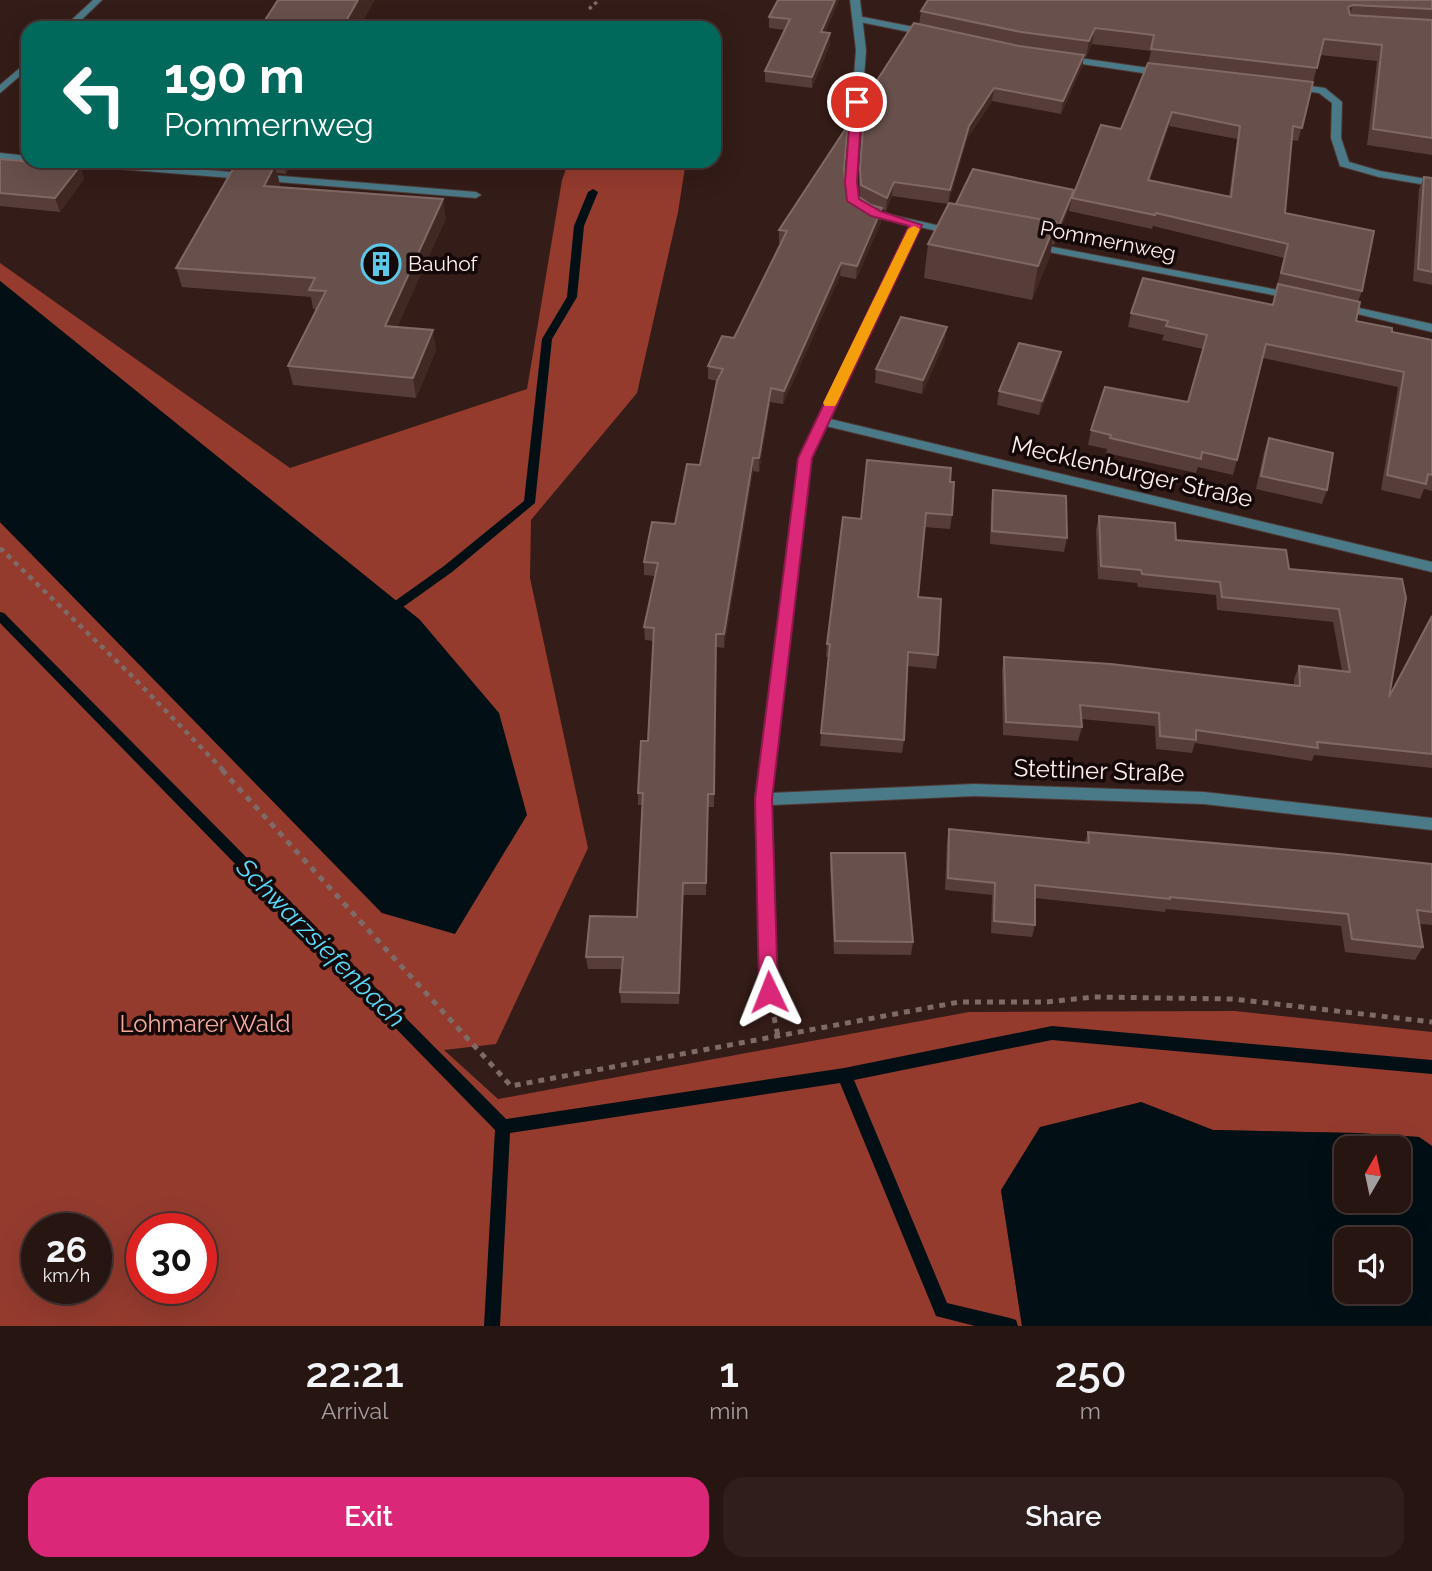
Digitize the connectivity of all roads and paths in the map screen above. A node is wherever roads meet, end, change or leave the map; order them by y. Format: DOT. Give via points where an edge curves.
graph roads {
  1 [pos="98,0"];
  2 [pos="598,0"];
  3 [pos="855,0"];
  4 [pos="589,9"];
  5 [pos="858,19"];
  6 [pos="76,21"];
  7 [pos="938,35"];
  8 [pos="1054,58"];
  9 [pos="21,70"];
  10 [pos="1170,74"];
  11 [pos="1283,86"];
  12 [pos="0,90"];
  13 [pos="0,156"];
  14 [pos="21,158"];
  15 [pos="145,168"];
  16 [pos="1432,183"];
  17 [pos="475,195"];
  18 [pos="916,225"];
  19 [pos="970,235"];
  20 [pos="1025,245"];
  21 [pos="1310,300"];
  22 [pos="1324,303"];
  23 [pos="1432,328"];
  24 [pos="821,421"];
  25 [pos="0,548"];
  26 [pos="1432,567"];
  27 [pos="763,799"];
  28 [pos="1432,824"];
  29 [pos="769,992"];
  30 [pos="1432,1022"];
  1 -- 6 [label="street"];
  2 -- 4 [label="path"];
  3 -- 5 [label="street"];
  5 -- 7 [label="street"];
  5 -- 18 [label="street" via="861,50 853,201 876,214"];
  8 -- 10 [label="street"];
  9 -- 12 [label="street"];
  11 -- 16 [label="street" via="1321,90 1337,102 1336,138 1344,164"];
  13 -- 14 [label="street"];
  15 -- 17 [label="street"];
  18 -- 19 [label="street"];
  18 -- 24 [label="street"];
  20 -- 21 [label="street, Pommernweg"];
  22 -- 23 [label="street"];
  24 -- 26 [label="street, Mecklenburger Straße"];
  24 -- 27 [label="street" via="801,481"];
  25 -- 30 [label="path" via="74,617 349,904 510,1086 959,1002 1093,997 1233,999"];
  27 -- 28 [label="street, Stettiner Straße" via="974,790 1191,797"];
  27 -- 29 [label="street"];
}
